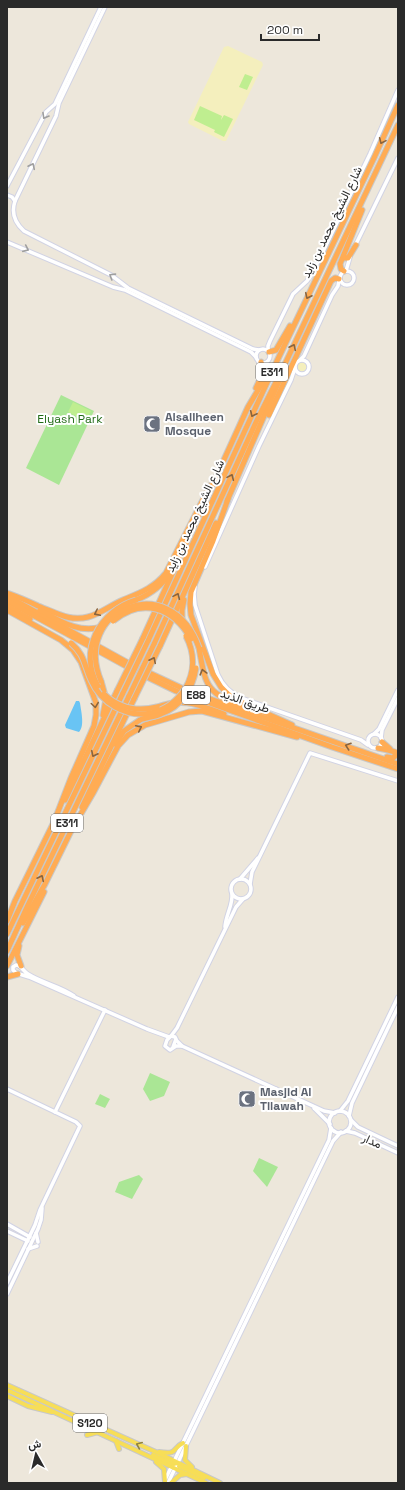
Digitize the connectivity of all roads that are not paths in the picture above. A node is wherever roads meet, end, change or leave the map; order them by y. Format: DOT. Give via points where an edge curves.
graph roads {
  1 [pos="101,7"];
  2 [pos="105,7"];
  3 [pos="398,90"];
  4 [pos="398,105"];
  5 [pos="56,106"];
  6 [pos="398,125"];
  7 [pos="398,158"];
  8 [pos="7,186"];
  9 [pos="368,189"];
  10 [pos="7,195"];
  11 [pos="15,201"];
  12 [pos="7,242"];
  13 [pos="356,245"];
  14 [pos="344,256"];
  15 [pos="349,263"];
  16 [pos="345,271"];
  17 [pos="352,274"];
  18 [pos="339,280"];
  19 [pos="345,285"];
  20 [pos="337,288"];
  21 [pos="297,318"];
  22 [pos="223,338"];
  23 [pos="231,338"];
  24 [pos="270,341"];
  25 [pos="261,349"];
  26 [pos="269,352"];
  27 [pos="305,353"];
  28 [pos="256,357"];
  29 [pos="300,360"];
  30 [pos="277,361"];
  31 [pos="307,361"];
  32 [pos="261,362"];
  33 [pos="285,364"];
  34 [pos="295,368"];
  35 [pos="301,374"];
  36 [pos="291,380"];
  37 [pos="248,408"];
  38 [pos="258,433"];
  39 [pos="218,474"];
  40 [pos="228,498"];
  41 [pos="182,553"];
  42 [pos="193,574"];
  43 [pos="7,592"];
  44 [pos="7,596"];
  45 [pos="20,599"];
  46 [pos="7,601"];
  47 [pos="7,606"];
  48 [pos="7,610"];
  49 [pos="146,640"];
  50 [pos="157,645"];
  51 [pos="398,690"];
  52 [pos="120,692"];
  53 [pos="132,697"];
  54 [pos="398,698"];
  55 [pos="267,714"];
  56 [pos="265,728"];
  57 [pos="374,734"];
  58 [pos="370,736"];
  59 [pos="358,739"];
  60 [pos="382,740"];
  61 [pos="93,741"];
  62 [pos="333,744"];
  63 [pos="368,745"];
  64 [pos="378,748"];
  65 [pos="367,753"];
  66 [pos="398,760"];
  67 [pos="398,764"];
  68 [pos="398,770"];
  69 [pos="100,771"];
  70 [pos="398,781"];
  71 [pos="54,822"];
  72 [pos="72,829"];
  73 [pos="58,857"];
  74 [pos="259,858"];
  75 [pos="240,879"];
  76 [pos="250,884"];
  77 [pos="232,894"];
  78 [pos="243,899"];
  79 [pos="15,901"];
  80 [pos="7,914"];
  81 [pos="7,921"];
  82 [pos="225,928"];
  83 [pos="7,934"];
  84 [pos="14,937"];
  85 [pos="20,939"];
  86 [pos="7,951"];
  87 [pos="7,966"];
  88 [pos="21,966"];
  89 [pos="18,974"];
  90 [pos="7,977"];
  91 [pos="74,996"];
  92 [pos="398,997"];
  93 [pos="398,1007"];
  94 [pos="105,1010"];
  95 [pos="177,1028"];
  96 [pos="158,1033"];
  97 [pos="170,1036"];
  98 [pos="176,1039"];
  99 [pos="165,1043"];
  100 [pos="182,1046"];
  101 [pos="173,1047"];
  102 [pos="7,1089"];
  103 [pos="276,1089"];
  104 [pos="265,1093"];
  105 [pos="303,1102"];
  106 [pos="55,1112"];
  107 [pos="337,1112"];
  108 [pos="349,1116"];
  109 [pos="351,1120"];
  110 [pos="331,1126"];
  111 [pos="343,1132"];
  112 [pos="398,1146"];
  113 [pos="398,1153"];
  114 [pos="42,1207"];
  115 [pos="7,1224"];
  116 [pos="34,1228"];
  117 [pos="7,1231"];
  118 [pos="21,1232"];
  119 [pos="36,1233"];
  120 [pos="20,1237"];
  121 [pos="30,1240"];
  122 [pos="26,1248"];
  123 [pos="7,1283"];
  124 [pos="7,1294"];
  125 [pos="7,1384"];
  126 [pos="7,1390"];
  127 [pos="7,1396"];
  128 [pos="60,1414"];
  129 [pos="98,1432"];
  130 [pos="87,1435"];
  131 [pos="116,1440"];
  132 [pos="185,1444"];
  133 [pos="119,1449"];
  134 [pos="158,1453"];
  135 [pos="144,1454"];
  136 [pos="152,1458"];
  137 [pos="175,1465"];
  138 [pos="195,1470"];
  139 [pos="187,1474"];
  140 [pos="211,1479"];
  141 [pos="167,1483"];
  142 [pos="206,1483"];
  143 [pos="220,1483"];
  1 -- 5 [label="street"];
  2 -- 5 [label="street"];
  3 -- 24 [label="street" via="313,272 293,293"];
  4 -- 21 [label="highway, شارع الشيخ محمد بن زايد / E311, one-way"];
  5 -- 8 [label="street, one-way" via="46,112"];
  11 -- 5 [label="street, one-way" via="56,116"];
  6 -- 9 [label="highway, شارع الشيخ محمد بن زايد / E311"];
  7 -- 13 [label="street"];
  9 -- 14 [label="highway"];
  33 -- 9 [label="highway, شارع الشيخ محمد بن زايد / E311, one-way"];
  10 -- 11 [label="street"];
  23 -- 11 [label="street, one-way" via="128,288 111,275 24,231 14,217"];
  12 -- 22 [label="street, one-way" via="125,290"];
  13 -- 14 [label="highway" via="348,258"];
  13 -- 15 [label="street"];
  14 -- 16 [label="highway" via="340,269"];
  15 -- 16 [label="street"];
  15 -- 17 [label="street"];
  16 -- 17 [label="street"];
  16 -- 18 [label="street"];
  17 -- 19 [label="street" via="352,283"];
  18 -- 19 [label="street"];
  18 -- 20 [label="street"];
  18 -- 38 [label="highway" via="335,278 331,281 274,405"];
  19 -- 20 [label="street"];
  20 -- 27 [label="street"];
  21 -- 26 [label="highway" via="276,350"];
  21 -- 30 [label="highway, شارع الشيخ محمد بن زايد / E311"];
  22 -- 23 [label="street"];
  22 -- 28 [label="street"];
  23 -- 25 [label="street" via="253,349"];
  24 -- 25 [label="street"];
  24 -- 26 [label="street"];
  25 -- 26 [label="street"];
  25 -- 28 [label="street"];
  26 -- 32 [label="street" via="268,360"];
  27 -- 29 [label="street"];
  27 -- 31 [label="street"];
  28 -- 32 [label="street"];
  29 -- 31 [label="street"];
  29 -- 34 [label="street"];
  30 -- 37 [label="highway"];
  30 -- 49 [label="highway, شارع الشيخ محمد بن زايد / E311, one-way"];
  31 -- 35 [label="street" via="309,371"];
  32 -- 37 [label="highway" via="263,373"];
  33 -- 38 [label="highway" via="283,375"];
  50 -- 33 [label="highway, شارع الشيخ محمد بن زايد / E311, one-way" via="260,414"];
  34 -- 35 [label="street"];
  34 -- 36 [label="street"];
  35 -- 36 [label="street"];
  36 -- 59 [label="street" via="195,587 194,602 218,675 228,691 241,698"];
  37 -- 39 [label="highway"];
  38 -- 40 [label="highway"];
  39 -- 41 [label="highway"];
  39 -- 45 [label="highway, one-way" via="170,567 151,588 94,615 75,619"];
  40 -- 42 [label="highway"];
  40 -- 55 [label="highway" via="193,586 190,610 218,683 233,698"];
  41 -- 49 [label="highway"];
  41 -- 56 [label="highway, bridge" via="164,582 148,595 116,608 102,623 92,643 90,659 99,688 115,702 136,709 143,710 170,702 183,702"];
  42 -- 47 [label="highway, bridge" via="182,610 182,625 193,661 192,671 187,686 178,698 170,705 154,712 142,714 123,711 112,705 102,697 91,681 82,655 71,643"];
  42 -- 50 [label="highway"];
  43 -- 45 [label="highway"];
  44 -- 62 [label="highway, طريق الذيد / E88" via="130,664 180,688"];
  45 -- 69 [label="highway, bridge" via="75,627 92,629 133,610 159,610 168,613 188,633 196,660 195,673 185,696 169,711 140,720 128,728 121,735"];
  46 -- 62 [label="highway, طريق الذيد / E88" via="132,670 176,691"];
  48 -- 71 [label="highway, one-way" via="73,650 81,662 96,703 94,726"];
  49 -- 52 [label="highway, شارع الشيخ محمد بن زايد / E311, bridge"];
  53 -- 50 [label="highway, one-way, bridge"];
  51 -- 57 [label="street"];
  52 -- 61 [label="highway"];
  52 -- 83 [label="highway, شارع الشيخ محمد بن زايد / E311, one-way"];
  53 -- 69 [label="highway"];
  84 -- 53 [label="highway, E311, one-way"];
  54 -- 60 [label="street" via="382,730"];
  55 -- 61 [label="highway, one-way, bridge" via="230,702 213,690 204,677 199,648 188,626 173,611 153,604 142,604 120,611 104,626 99,636 95,661 106,705"];
  55 -- 62 [label="highway"];
  56 -- 62 [label="highway"];
  72 -- 56 [label="highway, one-way" via="118,746 136,729 195,711"];
  57 -- 58 [label="street"];
  57 -- 60 [label="street"];
  58 -- 59 [label="street"];
  58 -- 63 [label="street"];
  59 -- 63 [label="street"];
  60 -- 64 [label="street"];
  60 -- 66 [label="highway" via="387,747 395,751"];
  61 -- 71 [label="highway"];
  65 -- 62 [label="highway, طريق الذيد / E88, one-way"];
  62 -- 68 [label="highway, طريق الذيد / E88"];
  63 -- 64 [label="street" via="374,749"];
  64 -- 65 [label="highway" via="392,751 395,756 392,758"];
  65 -- 67 [label="highway, طريق الذيد / E88"];
  69 -- 72 [label="highway"];
  70 -- 74 [label="street" via="310,753"];
  71 -- 79 [label="highway"];
  72 -- 73 [label="highway"];
  73 -- 84 [label="highway" via="35,903"];
  73 -- 85 [label="highway" via="52,876"];
  74 -- 75 [label="street"];
  74 -- 76 [label="street" via="251,874"];
  75 -- 76 [label="street"];
  75 -- 77 [label="street" via="232,885"];
  76 -- 78 [label="street" via="251,893"];
  77 -- 78 [label="street"];
  77 -- 82 [label="street"];
  78 -- 82 [label="street" via="237,904"];
  79 -- 80 [label="highway"];
  79 -- 81 [label="highway"];
  82 -- 95 [label="street"];
  84 -- 86 [label="highway, E311"];
  85 -- 87 [label="highway"];
  85 -- 88 [label="highway" via="18,955"];
  88 -- 89 [label="street" via="13,967 13,971"];
  88 -- 91 [label="street" via="28,974"];
  89 -- 90 [label="highway"];
  89 -- 91 [label="street"];
  91 -- 94 [label="street"];
  92 -- 107 [label="street" via="348,1101"];
  93 -- 108 [label="street" via="352,1103"];
  94 -- 96 [label="street"];
  94 -- 106 [label="street"];
  95 -- 97 [label="street"];
  95 -- 98 [label="street"];
  96 -- 97 [label="street"];
  96 -- 99 [label="street"];
  97 -- 98 [label="street"];
  97 -- 99 [label="street"];
  98 -- 100 [label="street"];
  98 -- 101 [label="street"];
  99 -- 101 [label="street" via="167,1049"];
  100 -- 101 [label="street"];
  100 -- 103 [label="street"];
  102 -- 106 [label="street"];
  103 -- 104 [label="street" via="274,1092"];
  103 -- 105 [label="street"];
  105 -- 107 [label="street" via="326,1112"];
  105 -- 110 [label="street" via="316,1109"];
  106 -- 114 [label="street" via="76,1122 80,1128"];
  107 -- 108 [label="street" via="345,1112"];
  107 -- 110 [label="street" via="331,1117"];
  108 -- 109 [label="street"];
  109 -- 111 [label="street" via="350,1127"];
  109 -- 112 [label="street, مدار" via="358,1127"];
  110 -- 111 [label="street" via="336,1132"];
  110 -- 132 [label="street" via="329,1140"];
  111 -- 113 [label="street, مدار" via="355,1133"];
  111 -- 132 [label="street" via="333,1141"];
  114 -- 116 [label="street"];
  114 -- 119 [label="street"];
  115 -- 118 [label="street"];
  116 -- 118 [label="street"];
  116 -- 121 [label="street"];
  117 -- 120 [label="street"];
  118 -- 121 [label="street"];
  119 -- 121 [label="street"];
  119 -- 122 [label="street" via="37,1244"];
  120 -- 121 [label="street"];
  120 -- 122 [label="street"];
  121 -- 122 [label="street"];
  122 -- 123 [label="street"];
  122 -- 124 [label="street"];
  134 -- 125 [label="main road, S120, one-way"];
  126 -- 128 [label="main road, S120"];
  127 -- 128 [label="main road" via="31,1407"];
  128 -- 129 [label="main road, S120"];
  129 -- 130 [label="main road"];
  129 -- 131 [label="main road, S120"];
  131 -- 133 [label="main road"];
  131 -- 135 [label="main road, S120"];
  132 -- 134 [label="main road" via="171,1453"];
  132 -- 137 [label="street"];
  132 -- 138 [label="main road" via="185,1460"];
  134 -- 137 [label="main road, S120"];
  135 -- 136 [label="main road, S120"];
  135 -- 137 [label="main road" via="151,1454"];
  136 -- 137 [label="main road"];
  136 -- 141 [label="main road" via="163,1468"];
  137 -- 138 [label="main road, S120"];
  137 -- 139 [label="main road"];
  137 -- 140 [label="main road"];
  137 -- 141 [label="street"];
  138 -- 140 [label="main road, S120"];
  139 -- 141 [label="main road"];
  139 -- 142 [label="main road"];
  140 -- 143 [label="main road, S120"];
}
